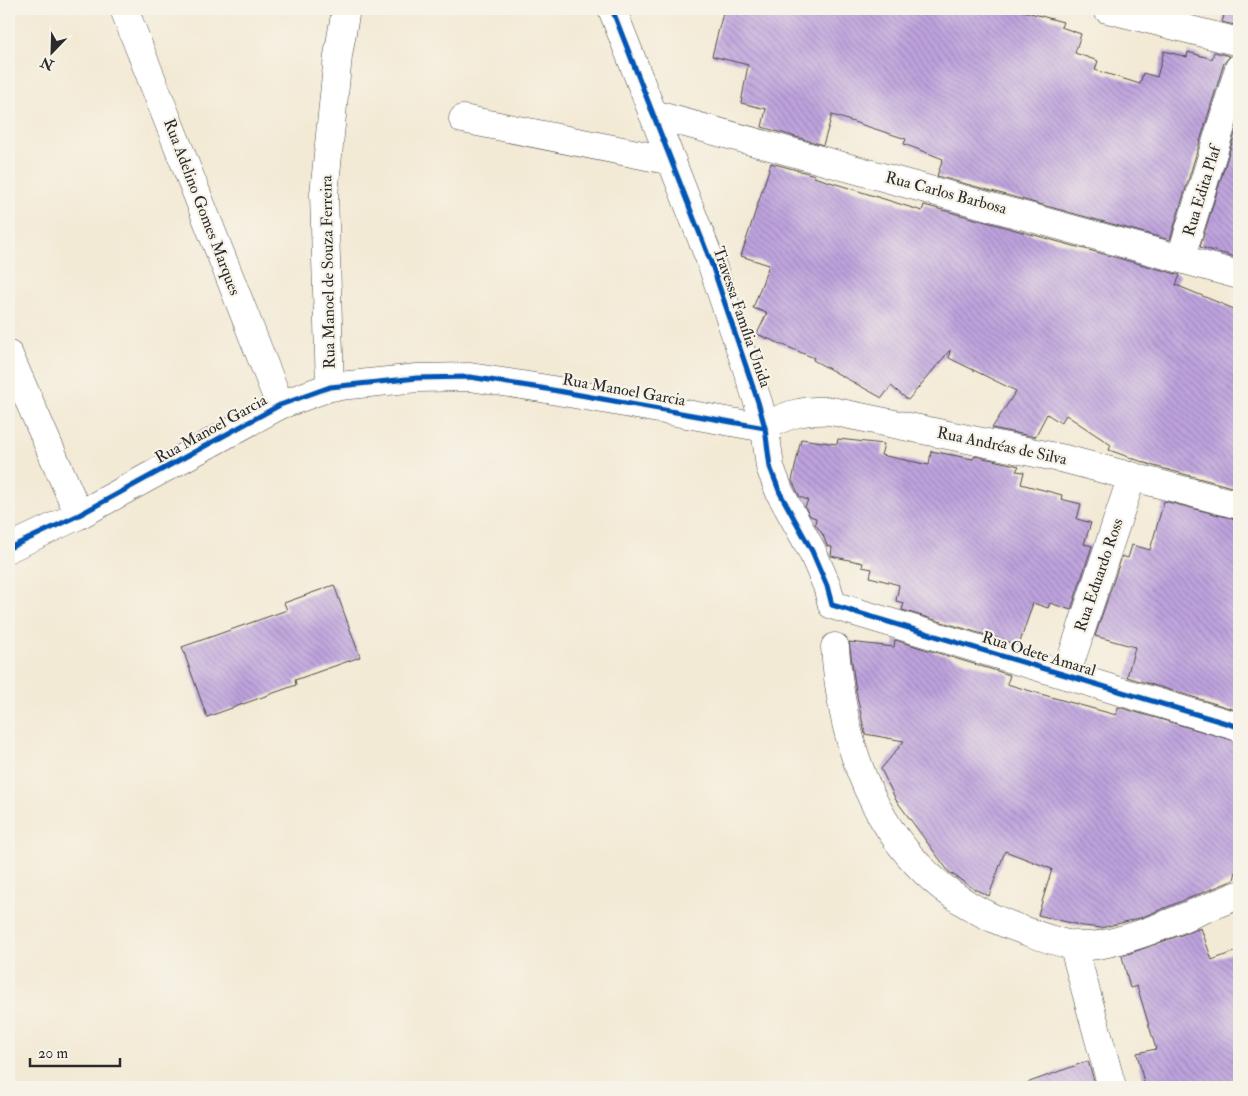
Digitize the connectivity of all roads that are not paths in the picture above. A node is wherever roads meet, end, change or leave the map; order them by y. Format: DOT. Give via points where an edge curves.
graph roads {
  1 [pos="124,9"];
  2 [pos="346,9"];
  3 [pos="612,9"];
  4 [pos="1107,9"];
  5 [pos="1239,42"];
  6 [pos="1239,68"];
  7 [pos="653,114"];
  8 [pos="463,119"];
  9 [pos="672,161"];
  10 [pos="1181,257"];
  11 [pos="1239,274"];
  12 [pos="9,355"];
  13 [pos="330,386"];
  14 [pos="280,405"];
  15 [pos="764,428"];
  16 [pos="1132,476"];
  17 [pos="1239,505"];
  18 [pos="79,515"];
  19 [pos="9,548"];
  20 [pos="832,605"];
  21 [pos="835,647"];
  22 [pos="1066,675"];
  23 [pos="1239,727"];
  24 [pos="1239,895"];
  25 [pos="1073,944"];
  26 [pos="1112,1087"];
  1 -- 14 [label="street, Rua Adelino Gomes Marques"];
  2 -- 13 [label="street, Rua Manoel de Souza Ferreira" via="324,194"];
  3 -- 7 [label="street, Travessa Família Unida"];
  4 -- 5 [label="street"];
  6 -- 10 [label="street, Rua Edita Plaf"];
  7 -- 9 [label="street, Travessa Família Unida"];
  7 -- 10 [label="street, Rua Carlos Barbosa"];
  8 -- 9 [label="street"];
  9 -- 15 [label="street, Travessa Família Unida" via="712,265"];
  10 -- 11 [label="street, Rua Carlos Barbosa"];
  12 -- 18 [label="street"];
  13 -- 14 [label="street, Rua Manoel Garcia"];
  13 -- 15 [label="street, Rua Manoel Garcia" via="470,377"];
  14 -- 18 [label="street, Rua Manoel Garcia"];
  15 -- 16 [label="street, Rua Andréas de Silva" via="788,415 807,410 831,411"];
  15 -- 20 [label="street, Travessa Família Unida" via="770,467 780,493 812,551"];
  16 -- 17 [label="street, Rua Andréas de Silva"];
  16 -- 22 [label="street, Rua Eduardo Ross"];
  18 -- 19 [label="street, Rua Manoel Garcia"];
  20 -- 22 [label="street, Rua Odete Amaral"];
  21 -- 25 [label="street" via="838,684 856,759 876,810 910,856 938,885 964,903 1007,924"];
  22 -- 23 [label="street, Rua Odete Amaral"];
  24 -- 25 [label="street" via="1107,943"];
  25 -- 26 [label="street"];
}
